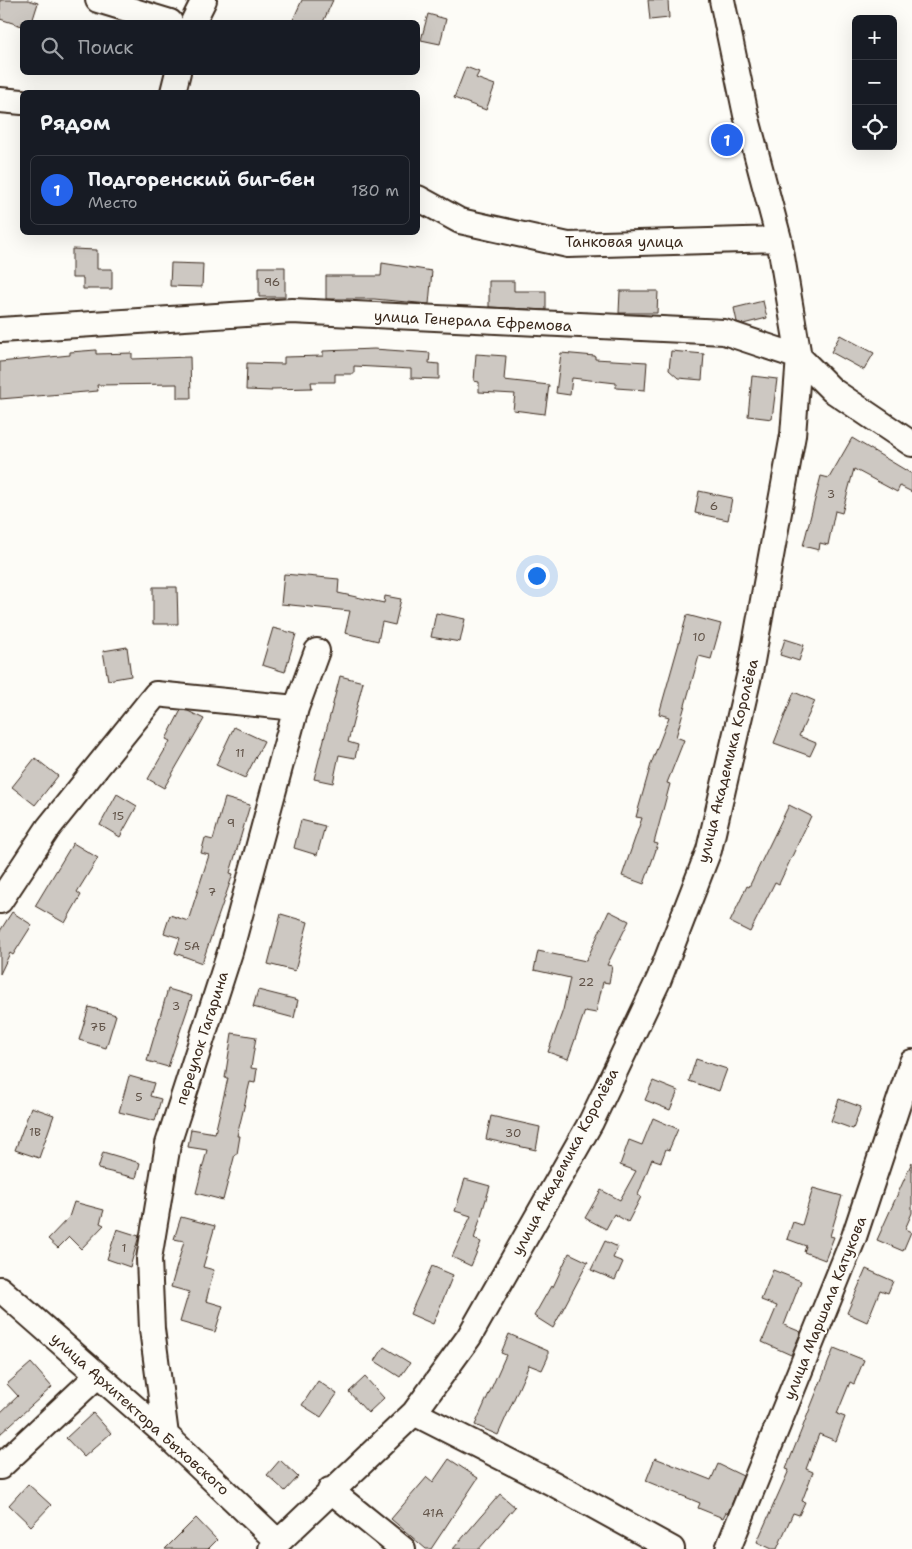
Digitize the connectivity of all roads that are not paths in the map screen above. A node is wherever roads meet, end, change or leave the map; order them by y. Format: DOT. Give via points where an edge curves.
graph roads {
  1 [pos="98,0"];
  2 [pos="204,0"];
  3 [pos="722,0"];
  4 [pos="163,20"];
  5 [pos="194,20"];
  6 [pos="177,75"];
  7 [pos="174,90"];
  8 [pos="0,100"];
  9 [pos="20,102"];
  10 [pos="420,199"];
  11 [pos="779,239"];
  12 [pos="0,330"];
  13 [pos="799,357"];
  14 [pos="912,444"];
  15 [pos="317,650"];
  16 [pos="296,708"];
  17 [pos="0,901"];
  18 [pos="912,1062"];
  19 [pos="4,1300"];
  20 [pos="98,1375"];
  21 [pos="414,1412"];
  22 [pos="166,1435"];
  23 [pos="0,1467"];
  24 [pos="330,1490"];
  25 [pos="275,1546"];
  26 [pos="402,1549"];
  27 [pos="672,1549"];
  28 [pos="728,1549"];
  1 -- 4 [label="street"];
  2 -- 5 [label="street"];
  3 -- 11 [label="street, улица Академика Королёва" via="746,115"];
  6 -- 7 [label="street"];
  8 -- 9 [label="street"];
  10 -- 11 [label="street, Танковая улица" via="460,221 568,245"];
  11 -- 13 [label="street, улица Академика Королёва"];
  12 -- 13 [label="street, улица Генерала Ефремова" via="292,312 724,332"];
  13 -- 14 [label="street, улица Генерала Ефремова" via="832,390"];
  13 -- 21 [label="street, улица Академика Королёва" via="793,435 750,672 709,850 659,979 591,1122 469,1337"];
  15 -- 16 [label="street, переулок Гагарина"];
  16 -- 17 [label="street" via="156,694 49,827"];
  16 -- 22 [label="street, переулок Гагарина" via="230,952 168,1144 148,1259 152,1329"];
  18 -- 28 [label="street, улица Маршала Катукова" via="854,1237"];
  19 -- 20 [label="street, улица Архитектора Быховского"];
  20 -- 22 [label="street, улица Архитектора Быховского"];
  20 -- 23 [label="street"];
  21 -- 24 [label="street, улица Академика Королёва"];
  21 -- 27 [label="street"];
  22 -- 25 [label="street, улица Архитектора Быховского"];
  24 -- 25 [label="street, улица Академика Королёва"];
  24 -- 26 [label="street"];
}
